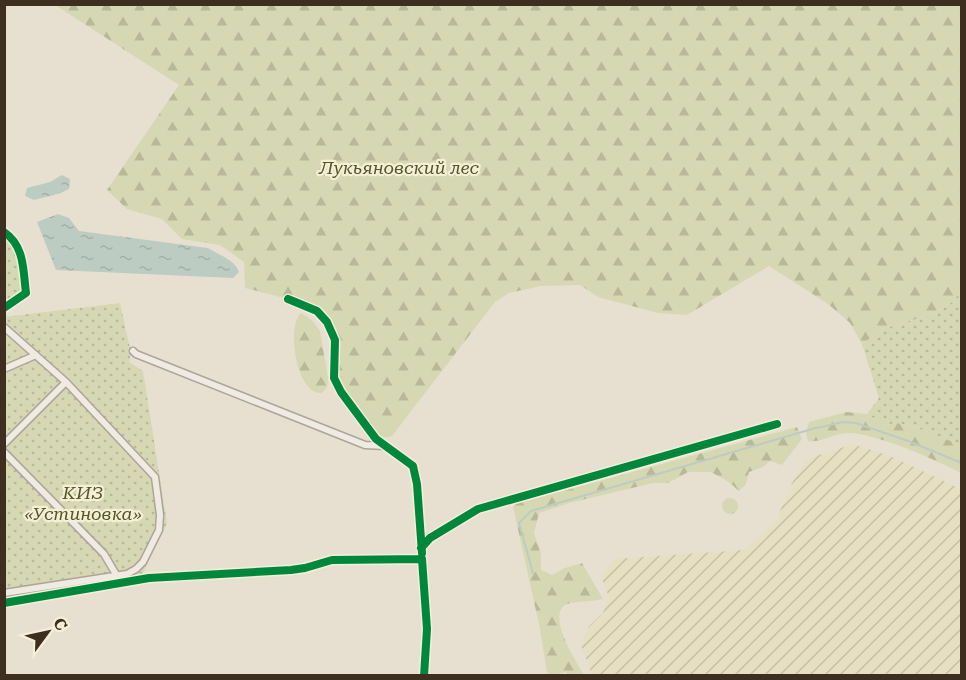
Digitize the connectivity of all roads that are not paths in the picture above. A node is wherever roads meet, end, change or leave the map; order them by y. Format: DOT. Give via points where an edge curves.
graph roads {
  1 [pos="4,232"];
  2 [pos="288,298"];
  3 [pos="4,308"];
  4 [pos="4,327"];
  5 [pos="133,351"];
  6 [pos="36,355"];
  7 [pos="4,369"];
  8 [pos="66,382"];
  9 [pos="777,424"];
  10 [pos="4,444"];
  11 [pos="386,446"];
  12 [pos="4,452"];
  13 [pos="421,548"];
  14 [pos="422,559"];
  15 [pos="117,576"];
  16 [pos="4,593"];
  17 [pos="4,603"];
  18 [pos="424,675"];
  1 -- 3 [label="street" via="21,252 26,293"];
  2 -- 11 [label="street" via="317,311 327,322 335,340 334,378 341,393 376,439"];
  4 -- 6 [label="street"];
  5 -- 11 [label="street" via="365,445"];
  6 -- 7 [label="street"];
  6 -- 8 [label="street"];
  8 -- 10 [label="street"];
  8 -- 15 [label="street" via="155,477 159,530 143,562"];
  9 -- 13 [label="street" via="478,509 429,538"];
  11 -- 13 [label="street" via="413,466"];
  12 -- 15 [label="street" via="104,554"];
  13 -- 14 [label="street"];
  14 -- 17 [label="street" via="332,560 291,570 149,578"];
  14 -- 18 [label="street" via="427,629"];
  15 -- 16 [label="street"];
}
